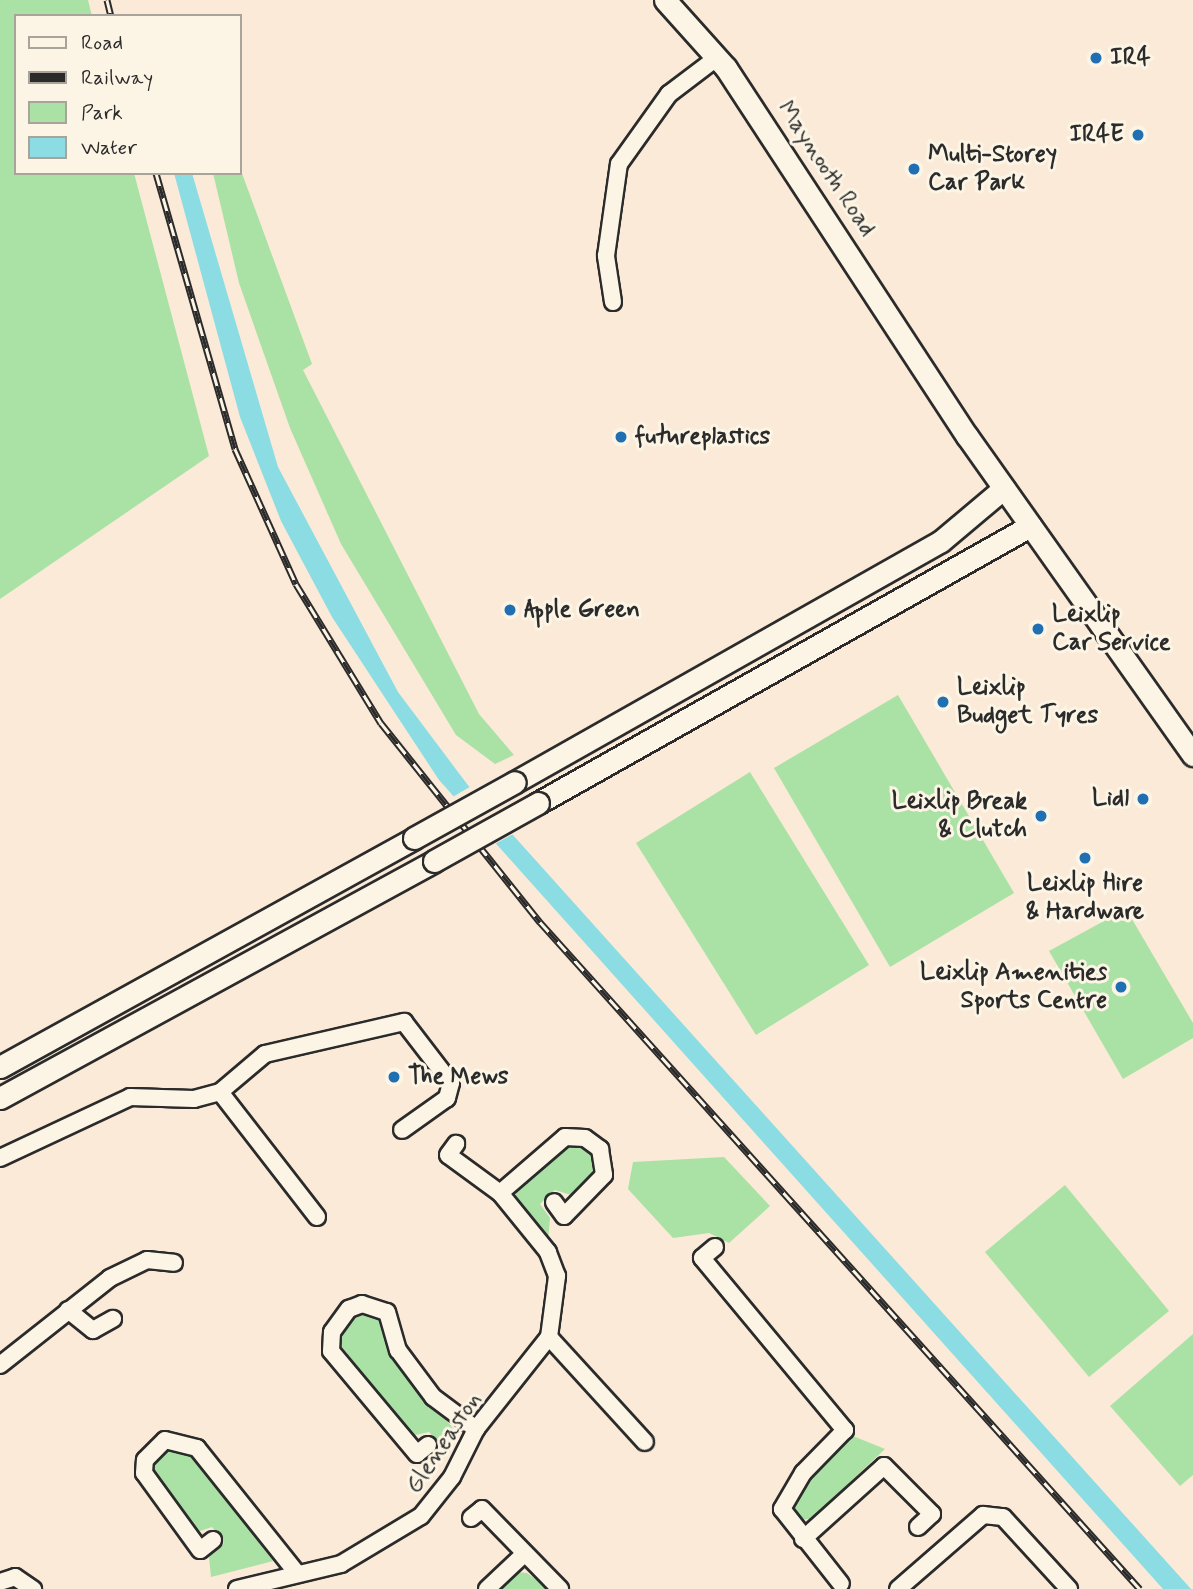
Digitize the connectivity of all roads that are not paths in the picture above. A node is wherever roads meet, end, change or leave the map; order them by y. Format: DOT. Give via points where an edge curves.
graph roads {
  1 [pos="666,0"];
  2 [pos="718,57"];
  3 [pos="613,302"];
  4 [pos="1004,488"];
  5 [pos="1030,526"];
  6 [pos="1193,755"];
  7 [pos="0,1067"];
  8 [pos="220,1092"];
  9 [pos="0,1098"];
  10 [pos="402,1130"];
  11 [pos="456,1144"];
  12 [pos="0,1158"];
  13 [pos="500,1193"];
  14 [pos="554,1202"];
  15 [pos="317,1217"];
  16 [pos="715,1247"];
  17 [pos="174,1263"];
  18 [pos="68,1310"];
  19 [pos="113,1319"];
  20 [pos="549,1336"];
  21 [pos="0,1365"];
  22 [pos="476,1429"];
  23 [pos="645,1442"];
  24 [pos="428,1445"];
  25 [pos="471,1518"];
  26 [pos="918,1527"];
  27 [pos="803,1539"];
  28 [pos="213,1540"];
  29 [pos="521,1557"];
  30 [pos="296,1572"];
  31 [pos="0,1582"];
  32 [pos="842,1587"];
  33 [pos="33,1589"];
  34 [pos="237,1589"];
  35 [pos="487,1589"];
  36 [pos="560,1589"];
  37 [pos="898,1589"];
  38 [pos="1069,1589"];
  1 -- 2 [label="main road, Maynooth Road"];
  2 -- 3 [label="street" via="669,94 619,164 606,256"];
  2 -- 4 [label="main road, Maynooth Road"];
  4 -- 5 [label="main road, Maynooth Road"];
  4 -- 7 [label="main road, bridge" via="941,541"];
  5 -- 6 [label="main road"];
  5 -- 9 [label="main road, bridge" via="434,861"];
  8 -- 10 [label="street" via="265,1054 404,1021 451,1083 447,1098"];
  8 -- 12 [label="street" via="194,1099 130,1097"];
  8 -- 15 [label="street"];
  11 -- 13 [label="street" via="448,1155"];
  13 -- 14 [label="street" via="565,1137 585,1138 600,1149 604,1175 564,1216"];
  13 -- 20 [label="street" via="548,1252 557,1276"];
  16 -- 27 [label="street" via="702,1258 845,1430 803,1473 782,1509"];
  17 -- 18 [label="street" via="148,1260"];
  18 -- 19 [label="street" via="93,1331"];
  18 -- 21 [label="street"];
  20 -- 22 [label="street, Gleneaston"];
  20 -- 23 [label="street"];
  22 -- 24 [label="street" via="433,1397 398,1350 387,1312 362,1304 349,1309 332,1332 331,1351 417,1454"];
  22 -- 30 [label="street, Gleneaston" via="452,1477 421,1516 341,1564"];
  25 -- 29 [label="street" via="482,1510"];
  26 -- 27 [label="street" via="932,1514 884,1466"];
  27 -- 32 [label="street"];
  28 -- 30 [label="street" via="200,1550 144,1473 145,1460 165,1440 197,1448"];
  29 -- 35 [label="street"];
  29 -- 36 [label="street"];
  30 -- 34 [label="street, Gleneaston"];
  31 -- 33 [label="street" via="15,1577"];
  37 -- 38 [label="street" via="983,1515 1003,1517"];
}
